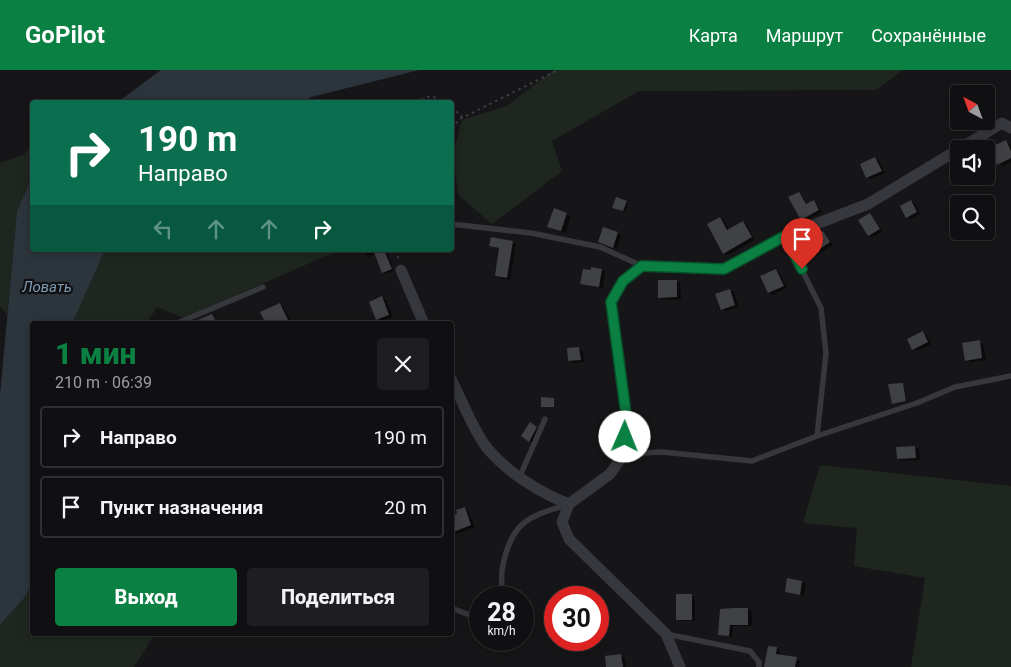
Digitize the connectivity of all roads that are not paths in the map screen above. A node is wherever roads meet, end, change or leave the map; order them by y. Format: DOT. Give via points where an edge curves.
graph roads {
  1 [pos="1011,128"];
  2 [pos="974,140"];
  3 [pos="950,154"];
  4 [pos="454,224"];
  5 [pos="785,236"];
  6 [pos="642,266"];
  7 [pos="401,270"];
  8 [pos="263,287"];
  9 [pos="181,321"];
  10 [pos="423,321"];
  11 [pos="1011,376"];
  12 [pos="454,385"];
  13 [pos="545,419"];
  14 [pos="817,436"];
  15 [pos="624,454"];
  16 [pos="520,476"];
  17 [pos="569,504"];
  18 [pos="502,586"];
  19 [pos="454,609"];
  20 [pos="469,614"];
  21 [pos="666,634"];
  22 [pos="680,667"];
  23 [pos="759,667"];
  1 -- 2 [label="street" via="1002,123"];
  3 -- 5 [label="street" via="868,204"];
  4 -- 6 [label="lane" via="531,232 600,247"];
  5 -- 6 [label="street" via="724,269"];
  5 -- 14 [label="lane" via="821,308 826,353"];
  6 -- 15 [label="street" via="623,281 611,302 627,421"];
  7 -- 10 [label="street"];
  8 -- 9 [label="lane"];
  11 -- 14 [label="lane" via="955,387"];
  12 -- 16 [label="street" via="486,447"];
  13 -- 16 [label="lane"];
  14 -- 15 [label="lane" via="752,461 662,452"];
  15 -- 17 [label="street" via="610,474"];
  16 -- 17 [label="street"];
  17 -- 18 [label="lane" via="538,513 520,525 507,546"];
  17 -- 21 [label="street" via="562,522 569,539"];
  19 -- 20 [label="lane"];
  21 -- 22 [label="street"];
  21 -- 23 [label="lane" via="750,650"];
}
